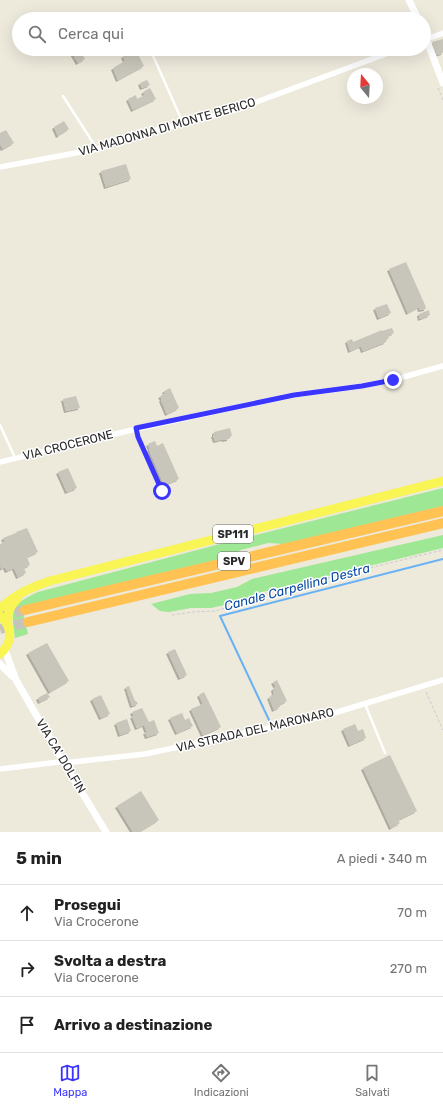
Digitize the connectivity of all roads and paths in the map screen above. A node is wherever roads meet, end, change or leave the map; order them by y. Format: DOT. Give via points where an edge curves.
graph roads {
  1 [pos="409,0"];
  2 [pos="415,12"];
  3 [pos="443,33"];
  4 [pos="431,36"];
  5 [pos="431,52"];
  6 [pos="153,56"];
  7 [pos="380,56"];
  8 [pos="443,83"];
  9 [pos="63,96"];
  10 [pos="183,124"];
  11 [pos="97,149"];
  12 [pos="0,166"];
  13 [pos="443,366"];
  14 [pos="0,425"];
  15 [pos="136,428"];
  16 [pos="16,458"];
  17 [pos="0,462"];
  18 [pos="443,481"];
  19 [pos="162,491"];
  20 [pos="443,511"];
  21 [pos="443,523"];
  22 [pos="443,550"];
  23 [pos="24,591"];
  24 [pos="0,608"];
  25 [pos="26,610"];
  26 [pos="172,615"];
  27 [pos="0,616"];
  28 [pos="28,622"];
  29 [pos="8,625"];
  30 [pos="2,652"];
  31 [pos="0,664"];
  32 [pos="16,680"];
  33 [pos="443,680"];
  34 [pos="423,686"];
  35 [pos="364,704"];
  36 [pos="443,730"];
  37 [pos="385,753"];
  38 [pos="64,763"];
  39 [pos="0,769"];
  40 [pos="106,832"];
  1 -- 2 [label="street"];
  3 -- 4 [label="street"];
  5 -- 8 [label="street"];
  6 -- 10 [label="lane"];
  7 -- 10 [label="street, VIA MADONNA DI MONTE BERICO" via="235,110"];
  9 -- 11 [label="lane"];
  10 -- 11 [label="street, VIA MADONNA DI MONTE BERICO" via="141,134"];
  11 -- 12 [label="street, VIA MADONNA DI MONTE BERICO"];
  13 -- 15 [label="street, VIA CROCERONE" via="393,380 294,395"];
  14 -- 16 [label="lane"];
  15 -- 16 [label="street, VIA CROCERONE"];
  15 -- 19 [label="lane"];
  16 -- 17 [label="street, VIA CROCERONE"];
  18 -- 23 [label="main road, SP111" via="50,581"];
  20 -- 25 [label="highway, SPV"];
  21 -- 28 [label="highway, SPV"];
  22 -- 26 [label="path" via="266,593 237,605"];
  23 -- 24 [label="main road, SP111"];
  23 -- 29 [label="main road, SP111" via="10,607 7,615"];
  27 -- 29 [label="main road"];
  29 -- 30 [label="main road, SP111" via="10,638"];
  30 -- 32 [label="street, VIA CA' DOLFIN"];
  31 -- 32 [label="street, VIA CA' DOLFIN"];
  32 -- 38 [label="street, VIA CA' DOLFIN"];
  33 -- 34 [label="street, VIA STRADA DEL MARONARO"];
  34 -- 35 [label="street, VIA STRADA DEL MARONARO"];
  34 -- 36 [label="path"];
  35 -- 37 [label="lane"];
  35 -- 38 [label="street, VIA STRADA DEL MARONARO" via="321,717 145,754"];
  38 -- 39 [label="street, VIA STRADA DEL MARONARO"];
  38 -- 40 [label="street, VIA CA' DOLFIN"];
}
